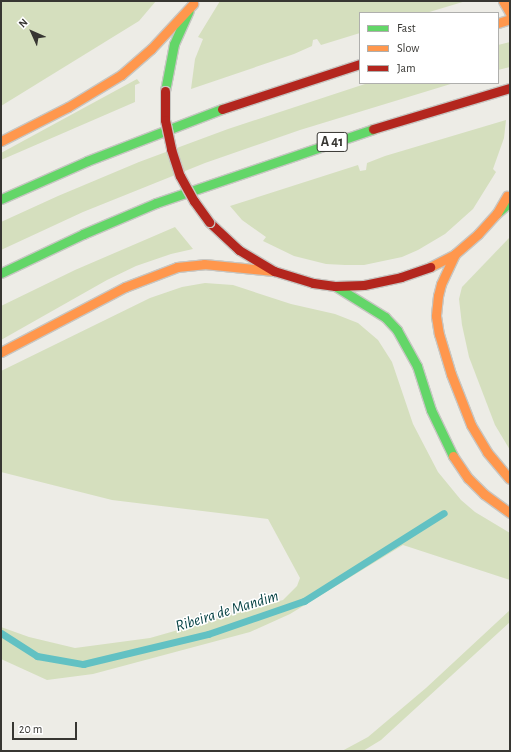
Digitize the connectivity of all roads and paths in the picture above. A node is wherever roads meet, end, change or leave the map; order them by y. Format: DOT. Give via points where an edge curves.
graph roads {
  1 [pos="503,1"];
  2 [pos="194,2"];
  3 [pos="510,13"];
  4 [pos="510,19"];
  5 [pos="499,23"];
  6 [pos="359,64"];
  7 [pos="510,88"];
  8 [pos="1,140"];
  9 [pos="510,192"];
  10 [pos="1,199"];
  11 [pos="510,202"];
  12 [pos="497,213"];
  13 [pos="455,254"];
  14 [pos="274,271"];
  15 [pos="1,273"];
  16 [pos="335,286"];
  17 [pos="1,352"];
  18 [pos="510,478"];
  19 [pos="510,514"];
  1 -- 3 [label="main road"];
  2 -- 8 [label="main road" via="151,49 121,75 68,107"];
  2 -- 14 [label="main road, bridge" via="174,44 168,68 165,120 171,149 180,176 210,222 239,250"];
  4 -- 5 [label="main road"];
  6 -- 10 [label="main road" via="218,110 88,160"];
  7 -- 15 [label="main road, A 41" via="347,137 212,182 91,231"];
  9 -- 12 [label="main road"];
  11 -- 12 [label="main road"];
  12 -- 13 [label="main road"];
  13 -- 16 [label="main road" via="401,278 364,285"];
  13 -- 18 [label="main road" via="438,296 436,316 439,334 471,425 487,452"];
  14 -- 16 [label="main road" via="292,278"];
  14 -- 17 [label="main road" via="204,264 177,267 125,287"];
  16 -- 19 [label="main road" via="385,317 397,330 417,366 434,418 454,459 484,494"];
}
